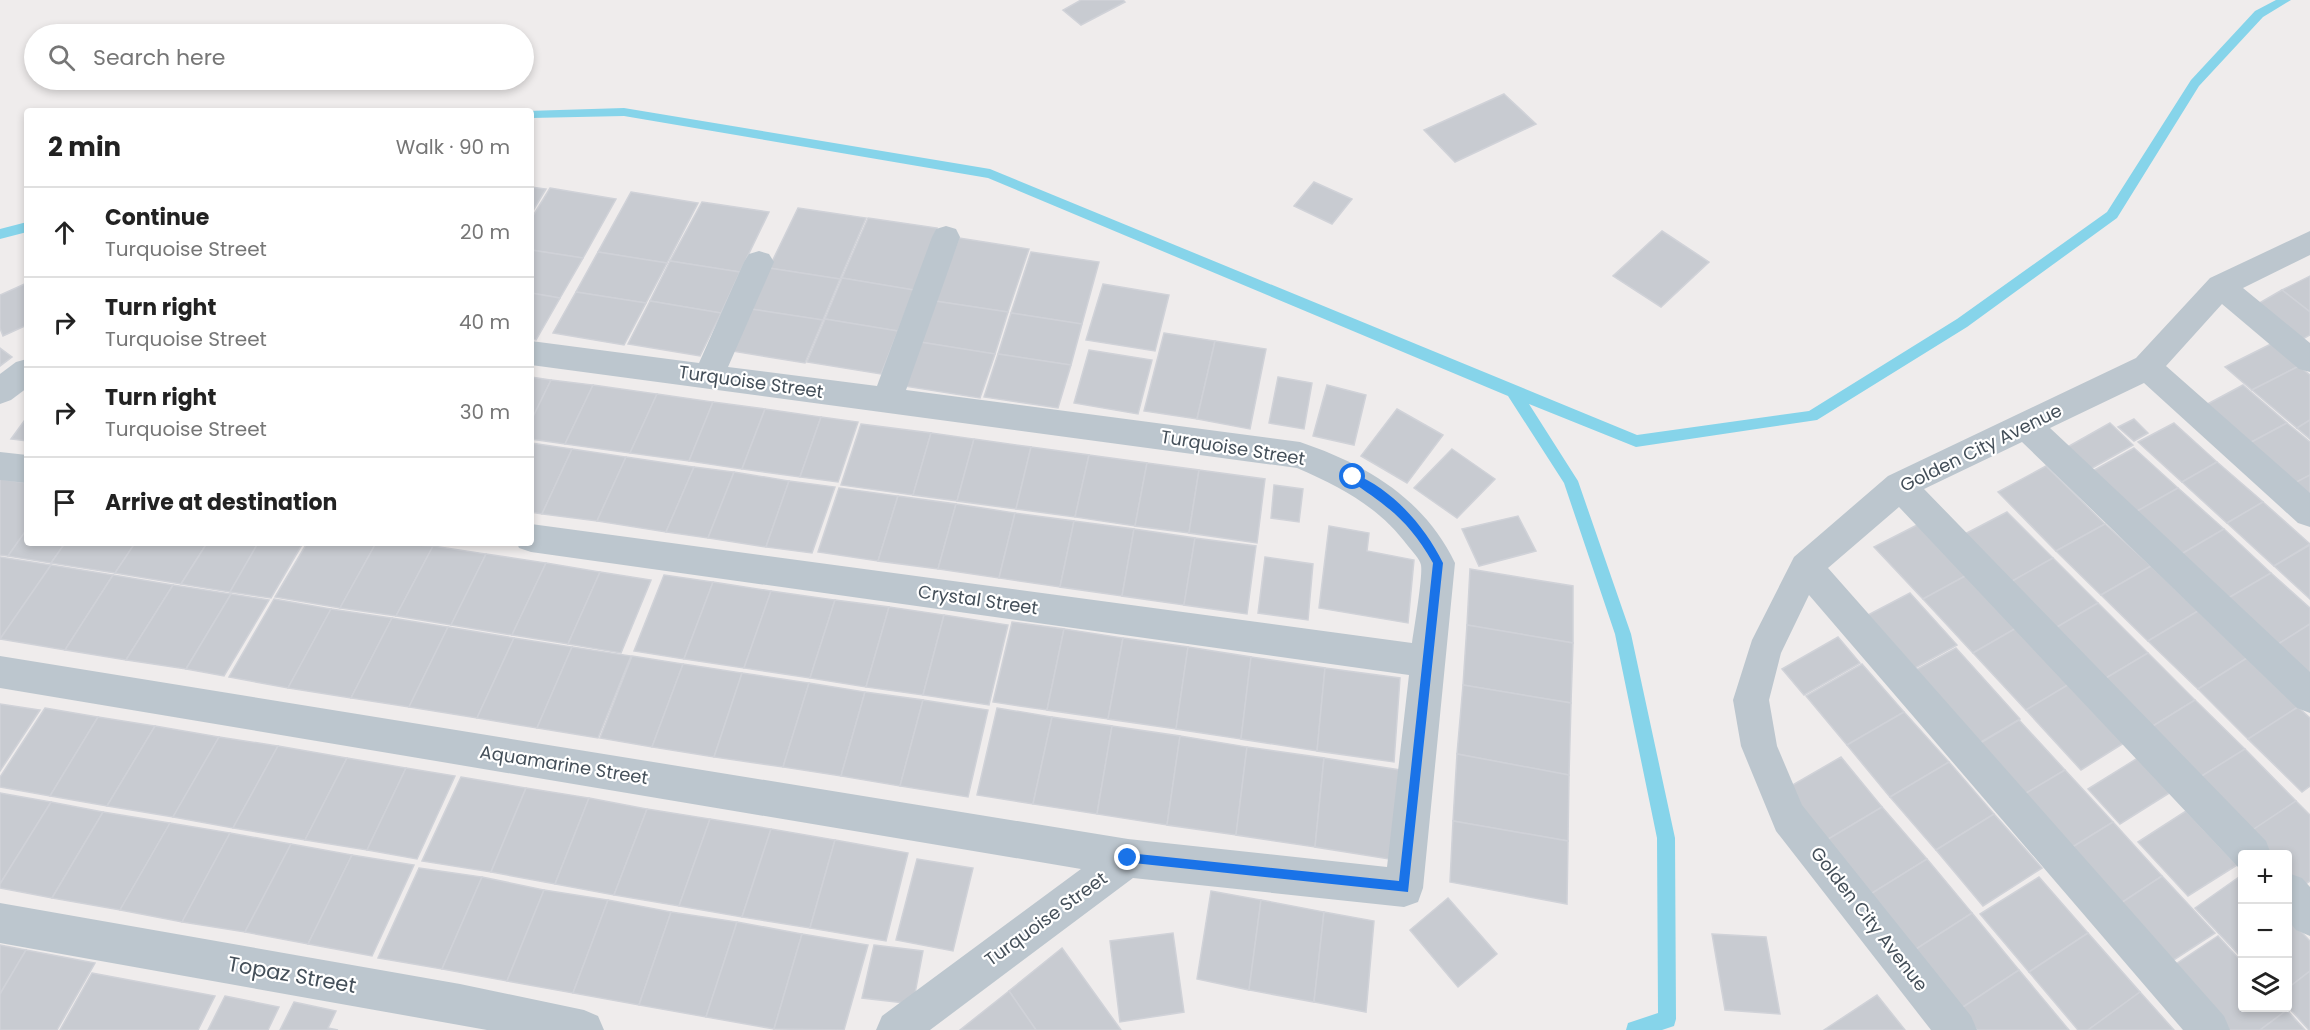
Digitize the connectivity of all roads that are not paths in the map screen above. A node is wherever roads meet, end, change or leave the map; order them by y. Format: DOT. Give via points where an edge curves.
graph roads {
  1 [pos="946,237"];
  2 [pos="2310,242"];
  3 [pos="759,262"];
  4 [pos="2220,286"];
  5 [pos="534,353"];
  6 [pos="2310,360"];
  7 [pos="2147,367"];
  8 [pos="24,372"];
  9 [pos="709,376"];
  10 [pos="0,391"];
  11 [pos="886,400"];
  12 [pos="2025,425"];
  13 [pos="0,466"];
  14 [pos="24,469"];
  15 [pos="1900,486"];
  16 [pos="2310,513"];
  17 [pos="534,538"];
  18 [pos="1806,567"];
  19 [pos="1426,661"];
  20 [pos="0,672"];
  21 [pos="2310,696"];
  22 [pos="2247,850"];
  23 [pos="1128,858"];
  24 [pos="2292,896"];
  25 [pos="2310,915"];
  26 [pos="0,923"];
  27 [pos="584,1030"];
  28 [pos="896,1030"];
  29 [pos="1958,1030"];
  30 [pos="2210,1030"];
  1 -- 11 [label="street"];
  2 -- 4 [label="street, Golden City Avenue"];
  3 -- 9 [label="street"];
  4 -- 6 [label="street"];
  4 -- 7 [label="street, Golden City Avenue"];
  5 -- 9 [label="street, Turquoise Street"];
  7 -- 12 [label="street, Golden City Avenue"];
  7 -- 16 [label="street"];
  8 -- 10 [label="street"];
  9 -- 11 [label="street, Turquoise Street"];
  11 -- 19 [label="street, Turquoise Street" via="1300,455 1353,477 1395,506 1420,532 1438,563"];
  12 -- 15 [label="street, Golden City Avenue"];
  12 -- 21 [label="street"];
  13 -- 14 [label="street"];
  15 -- 18 [label="street, Golden City Avenue"];
  15 -- 22 [label="street"];
  17 -- 19 [label="street, Crystal Street"];
  18 -- 29 [label="street, Golden City Avenue" via="1764,651 1751,700 1759,747 1789,818"];
  18 -- 30 [label="street"];
  19 -- 23 [label="street, Turquoise Street" via="1404,888"];
  20 -- 23 [label="street, Aquamarine Street"];
  23 -- 28 [label="street, Turquoise Street"];
  24 -- 25 [label="street"];
  26 -- 27 [label="street, Topaz Street" via="460,1004"];
}
